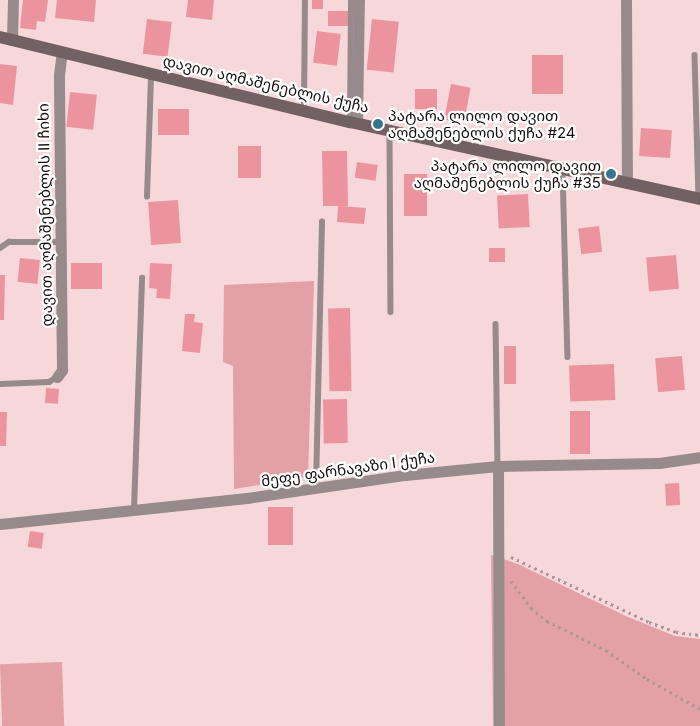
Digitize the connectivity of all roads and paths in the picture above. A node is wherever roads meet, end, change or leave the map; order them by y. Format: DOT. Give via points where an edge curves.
graph roads {
  1 [pos="13,0"];
  2 [pos="305,0"];
  3 [pos="351,0"];
  4 [pos="359,0"];
  5 [pos="626,0"];
  6 [pos="6,39"];
  7 [pos="62,52"];
  8 [pos="695,55"];
  9 [pos="152,73"];
  10 [pos="304,110"];
  11 [pos="354,122"];
  12 [pos="390,130"];
  13 [pos="563,169"];
  14 [pos="627,183"];
  15 [pos="147,197"];
  16 [pos="700,199"];
  17 [pos="322,222"];
  18 [pos="60,242"];
  19 [pos="0,248"];
  20 [pos="142,278"];
  21 [pos="391,312"];
  22 [pos="496,324"];
  23 [pos="568,357"];
  24 [pos="57,377"];
  25 [pos="0,384"];
  26 [pos="700,457"];
  27 [pos="498,466"];
  28 [pos="316,487"];
  29 [pos="134,510"];
  30 [pos="0,524"];
  31 [pos="498,551"];
  32 [pos="498,570"];
  33 [pos="700,635"];
  34 [pos="700,709"];
  35 [pos="499,726"];
  1 -- 6 [label="street"];
  2 -- 10 [label="lane"];
  3 -- 11 [label="lane"];
  4 -- 11 [label="street"];
  5 -- 14 [label="street"];
  6 -- 7 [label="street, დავით აღმაშენებლის ქუჩა"];
  7 -- 9 [label="street, დავით აღმაშენებლის ქუჩა"];
  7 -- 18 [label="street, დავით აღმაშენებლის II ჩიხი" via="59,75"];
  8 -- 16 [label="lane"];
  9 -- 10 [label="street, დავით აღმაშენებლის ქუჩა"];
  9 -- 15 [label="lane"];
  10 -- 11 [label="street, დავით აღმაშენებლის ქუჩა"];
  11 -- 12 [label="street, დავით აღმაშენებლის ქუჩა"];
  12 -- 13 [label="street, დავით აღმაშენებლის ქუჩა"];
  12 -- 21 [label="lane"];
  13 -- 14 [label="street, დავით აღმაშენებლის ქუჩა"];
  13 -- 23 [label="lane"];
  14 -- 16 [label="street, დავით აღმაშენებლის ქუჩა"];
  17 -- 28 [label="lane"];
  18 -- 19 [label="lane" via="9,242"];
  18 -- 24 [label="street, დავით აღმაშენებლის II ჩიხი" via="62,370"];
  20 -- 29 [label="lane"];
  22 -- 27 [label="lane"];
  24 -- 25 [label="lane" via="49,382"];
  26 -- 27 [label="street, მეფე ფარნავაზი I ქუჩა" via="659,463"];
  27 -- 28 [label="street, მეფე ფარნავაზი I ქუჩა"];
  27 -- 31 [label="street"];
  28 -- 29 [label="street, მეფე ფარნავაზი I ქუჩა"];
  29 -- 30 [label="street, მეფე ფარნავაზი I ქუჩა"];
  31 -- 32 [label="street"];
  31 -- 33 [label="path" via="649,622 676,632"];
  32 -- 34 [label="path" via="547,621 606,650 647,679"];
  32 -- 35 [label="street"];
}
